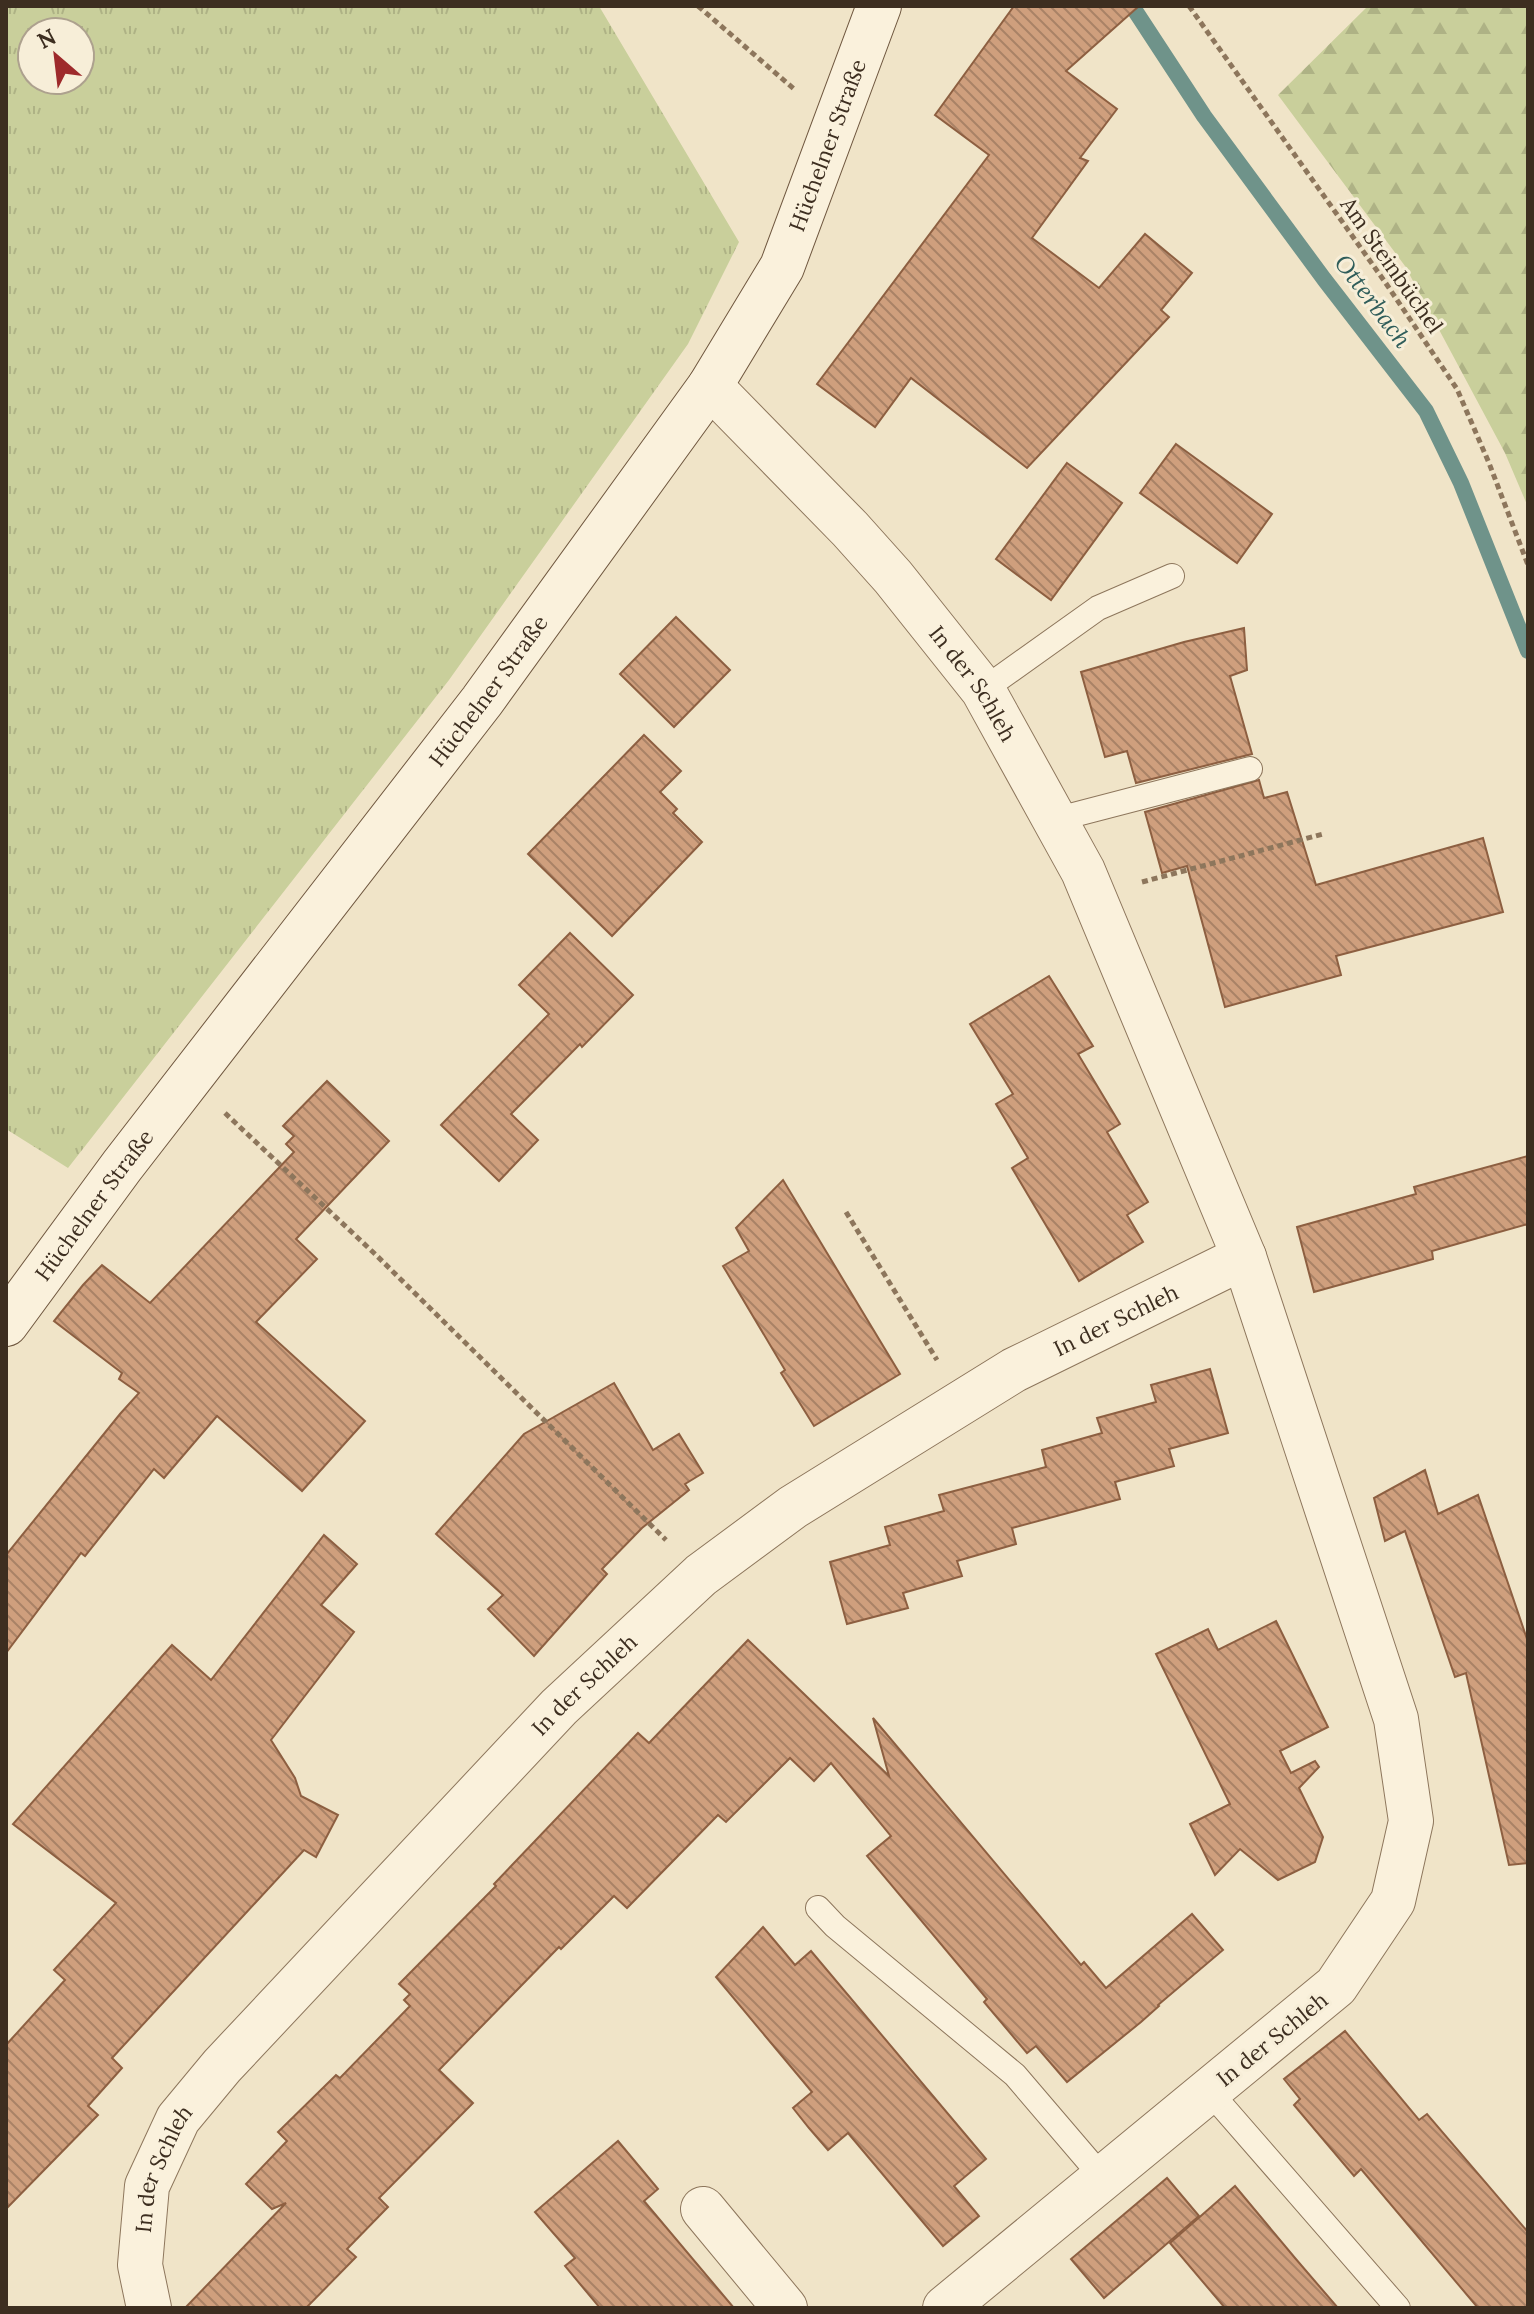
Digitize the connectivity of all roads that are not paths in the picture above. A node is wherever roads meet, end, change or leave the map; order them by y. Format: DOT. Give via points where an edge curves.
graph roads {
  1 [pos="879,6"];
  2 [pos="710,386"];
  3 [pos="1172,576"];
  4 [pos="983,690"];
  5 [pos="1250,769"];
  6 [pos="1054,820"];
  7 [pos="1244,1257"];
  8 [pos="6,1324"];
  9 [pos="818,1908"];
  10 [pos="1209,2091"];
  11 [pos="1103,2178"];
  12 [pos="703,2209"];
  13 [pos="149,2308"];
  14 [pos="785,2308"];
  15 [pos="945,2308"];
  16 [pos="1398,2308"];
  1 -- 2 [label="street, Hüchelner Straße" via="782,267"];
  2 -- 4 [label="street, In der Schleh" via="850,529"];
  2 -- 8 [label="street, Hüchelner Straße" via="482,701"];
  3 -- 4 [label="lane" via="1098,608"];
  4 -- 6 [label="street, In der Schleh"];
  5 -- 6 [label="lane"];
  6 -- 7 [label="street, In der Schleh" via="1083,871"];
  7 -- 10 [label="street, In der Schleh" via="1396,1719 1411,1821 1393,1901 1336,1986"];
  7 -- 13 [label="street, In der Schleh" via="1014,1370 793,1507 701,1575 559,1707 178,2119 147,2186 140,2265"];
  9 -- 11 [label="lane" via="1015,2075"];
  10 -- 11 [label="street, In der Schleh"];
  10 -- 16 [label="lane"];
  11 -- 15 [label="street, In der Schleh"];
  12 -- 14 [label="street"];
}
